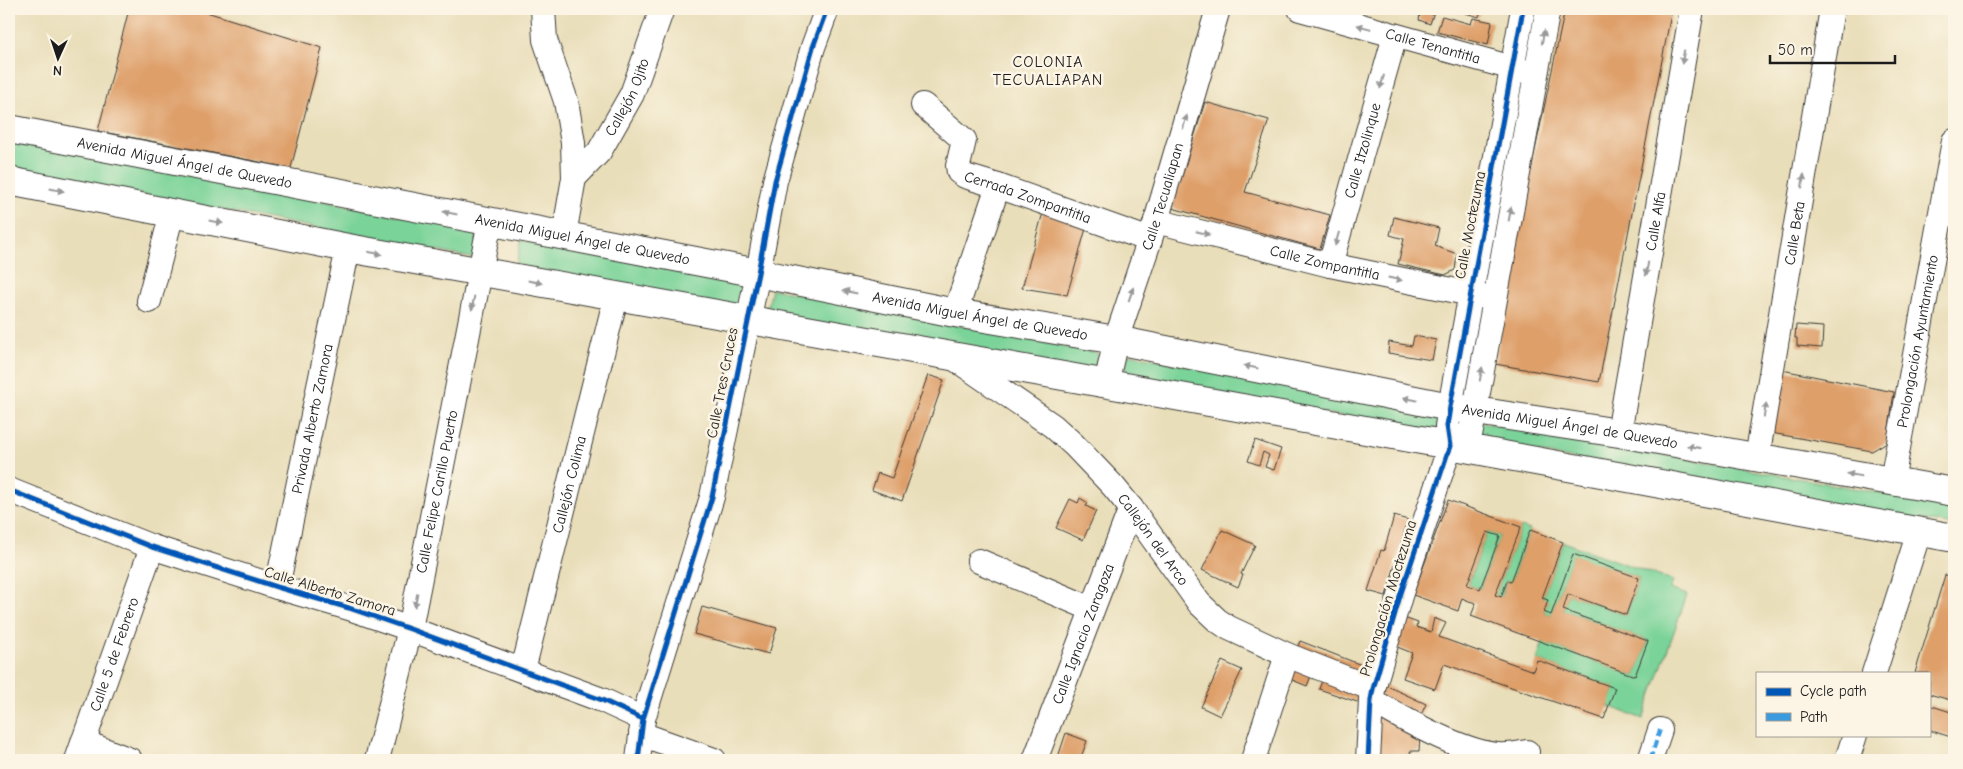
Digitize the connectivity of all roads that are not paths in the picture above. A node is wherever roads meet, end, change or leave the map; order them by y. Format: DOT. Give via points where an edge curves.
graph roads {
  1 [pos="543,9"];
  2 [pos="662,9"];
  3 [pos="827,9"];
  4 [pos="1218,9"];
  5 [pos="1300,9"];
  6 [pos="1523,9"];
  7 [pos="1548,9"];
  8 [pos="1692,9"];
  9 [pos="1832,9"];
  10 [pos="1395,36"];
  11 [pos="1512,67"];
  12 [pos="1537,74"];
  13 [pos="923,105"];
  14 [pos="9,129"];
  15 [pos="1954,141"];
  16 [pos="574,178"];
  17 [pos="9,181"];
  18 [pos="998,186"];
  19 [pos="172,213"];
  20 [pos="490,221"];
  21 [pos="1153,231"];
  22 [pos="564,235"];
  23 [pos="348,248"];
  24 [pos="1330,265"];
  25 [pos="479,272"];
  26 [pos="758,273"];
  27 [pos="1470,294"];
  28 [pos="616,297"];
  29 [pos="1494,299"];
  30 [pos="149,301"];
  31 [pos="955,313"];
  32 [pos="747,321"];
  33 [pos="1116,340"];
  34 [pos="954,358"];
  35 [pos="1106,384"];
  36 [pos="1462,409"];
  37 [pos="1618,433"];
  38 [pos="1450,446"];
  39 [pos="1757,458"];
  40 [pos="1892,481"];
  41 [pos="9,490"];
  42 [pos="1954,492"];
  43 [pos="1131,508"];
  44 [pos="1918,532"];
  45 [pos="1954,538"];
  46 [pos="152,547"];
  47 [pos="979,561"];
  48 [pos="277,588"];
  49 [pos="1092,609"];
  50 [pos="410,629"];
  51 [pos="1288,655"];
  52 [pos="518,669"];
  53 [pos="1874,672"];
  54 [pos="1372,694"];
  55 [pos="642,726"];
  56 [pos="1660,730"];
  57 [pos="1855,736"];
  58 [pos="80,751"];
  59 [pos="1527,752"];
  60 [pos="130,760"];
  61 [pos="377,760"];
  62 [pos="638,760"];
  63 [pos="714,760"];
  64 [pos="1035,760"];
  65 [pos="1253,760"];
  66 [pos="1368,760"];
  67 [pos="1650,760"];
  68 [pos="1847,760"];
  1 -- 16 [label="street" via="545,40 566,102 573,143"];
  2 -- 16 [label="street, Callejón Ojito" via="632,94 599,152"];
  3 -- 26 [label="street, Calle Tres Cruces" via="775,180"];
  21 -- 4 [label="street, Calle Tecualiapan, one-way"];
  10 -- 5 [label="street, Calle Tenantitla, one-way"];
  6 -- 11 [label="street, Calle Moctezuma"];
  12 -- 7 [label="street, Calle Moctezuma, one-way"];
  8 -- 37 [label="street, Calle Alfa, one-way"];
  39 -- 9 [label="street, Calle Beta, one-way"];
  10 -- 11 [label="street, Calle Tenantitla"];
  10 -- 24 [label="street, Calle Itzolinque, one-way"];
  11 -- 12 [label="street, Calle Tenantitla"];
  11 -- 27 [label="street, Calle Moctezuma"];
  29 -- 12 [label="street, Calle Moctezuma, one-way"];
  13 -- 18 [label="street, Cerrada Zompantitla" via="964,140 959,172"];
  20 -- 14 [label="main road, Avenida Miguel Ángel de Quevedo, one-way"];
  15 -- 40 [label="street, Prolongación Ayuntamiento"];
  16 -- 22 [label="street"];
  17 -- 19 [label="main road, one-way"];
  18 -- 21 [label="street, Cerrada Zompantitla"];
  18 -- 31 [label="street"];
  19 -- 23 [label="main road, one-way"];
  19 -- 30 [label="street"];
  20 -- 22 [label="main road, Avenida Miguel Ángel de Quevedo"];
  20 -- 25 [label="street, Calle Felipe Carillo Puerto"];
  21 -- 24 [label="street, Calle Zompantitla, one-way"];
  33 -- 21 [label="street, Calle Tecualiapan, one-way"];
  22 -- 26 [label="main road, Avenida Miguel Ángel de Quevedo"];
  23 -- 25 [label="main road, one-way"];
  23 -- 48 [label="street, Privada Alberto Zamora"];
  24 -- 27 [label="street, Calle Zompantitla, one-way"];
  25 -- 28 [label="main road, one-way"];
  25 -- 50 [label="street, Calle Felipe Carillo Puerto, one-way"];
  31 -- 26 [label="main road, Avenida Miguel Ángel de Quevedo, one-way"];
  26 -- 32 [label="street, Calle Tres Cruces"];
  27 -- 29 [label="street, Calle Zompantitla"];
  27 -- 36 [label="street, Calle Moctezuma"];
  28 -- 32 [label="main road"];
  28 -- 52 [label="street, Callejón Colima" via="526,658"];
  36 -- 29 [label="street, Calle Moctezuma, one-way"];
  31 -- 33 [label="main road, Avenida Miguel Ángel de Quevedo"];
  32 -- 34 [label="main road"];
  32 -- 55 [label="street, Calle Tres Cruces" via="712,497"];
  33 -- 35 [label="street, Calle Tecualiapan"];
  36 -- 33 [label="main road, Avenida Miguel Ángel de Quevedo, one-way"];
  34 -- 35 [label="main road"];
  34 -- 43 [label="street, Callejón del Arco" via="1053,426 1094,465"];
  35 -- 38 [label="main road"];
  36 -- 37 [label="main road, Avenida Miguel Ángel de Quevedo"];
  36 -- 38 [label="street, Calle Moctezuma" via="1471,431"];
  39 -- 37 [label="main road, Avenida Miguel Ángel de Quevedo, one-way"];
  38 -- 44 [label="main road"];
  38 -- 54 [label="street, Prolongación Moctezuma" via="1400,596"];
  40 -- 39 [label="main road, Avenida Miguel Ángel de Quevedo, one-way"];
  40 -- 42 [label="main road, Avenida Miguel Ángel de Quevedo"];
  41 -- 46 [label="street, Calle Alberto Zamora"];
  43 -- 49 [label="street, Calle Ignacio Zaragoza"];
  43 -- 51 [label="street, Callejón del Arco" via="1199,603 1229,628"];
  44 -- 45 [label="main road"];
  44 -- 53 [label="street"];
  46 -- 48 [label="street, Calle Alberto Zamora"];
  46 -- 58 [label="street, Calle 5 de Febrero"];
  47 -- 49 [label="street"];
  48 -- 50 [label="street, Calle Alberto Zamora"];
  49 -- 64 [label="street, Calle Ignacio Zaragoza"];
  50 -- 52 [label="street, Calle Alberto Zamora"];
  50 -- 61 [label="street, Calle Felipe Carillo Puerto"];
  51 -- 54 [label="street, Callejón del Arco"];
  51 -- 65 [label="street"];
  52 -- 55 [label="street, Calle Alberto Zamora" via="602,700"];
  54 -- 59 [label="street, Callejón del Arco" via="1412,723 1476,750 1504,755"];
  54 -- 66 [label="street, Prolongación Moctezuma"];
  55 -- 62 [label="street, Calle Tres Cruces"];
  55 -- 63 [label="street, Calle Alberto Zamora"];
  56 -- 67 [label="street"];
  57 -- 68 [label="street"];
  58 -- 60 [label="street"];
}
